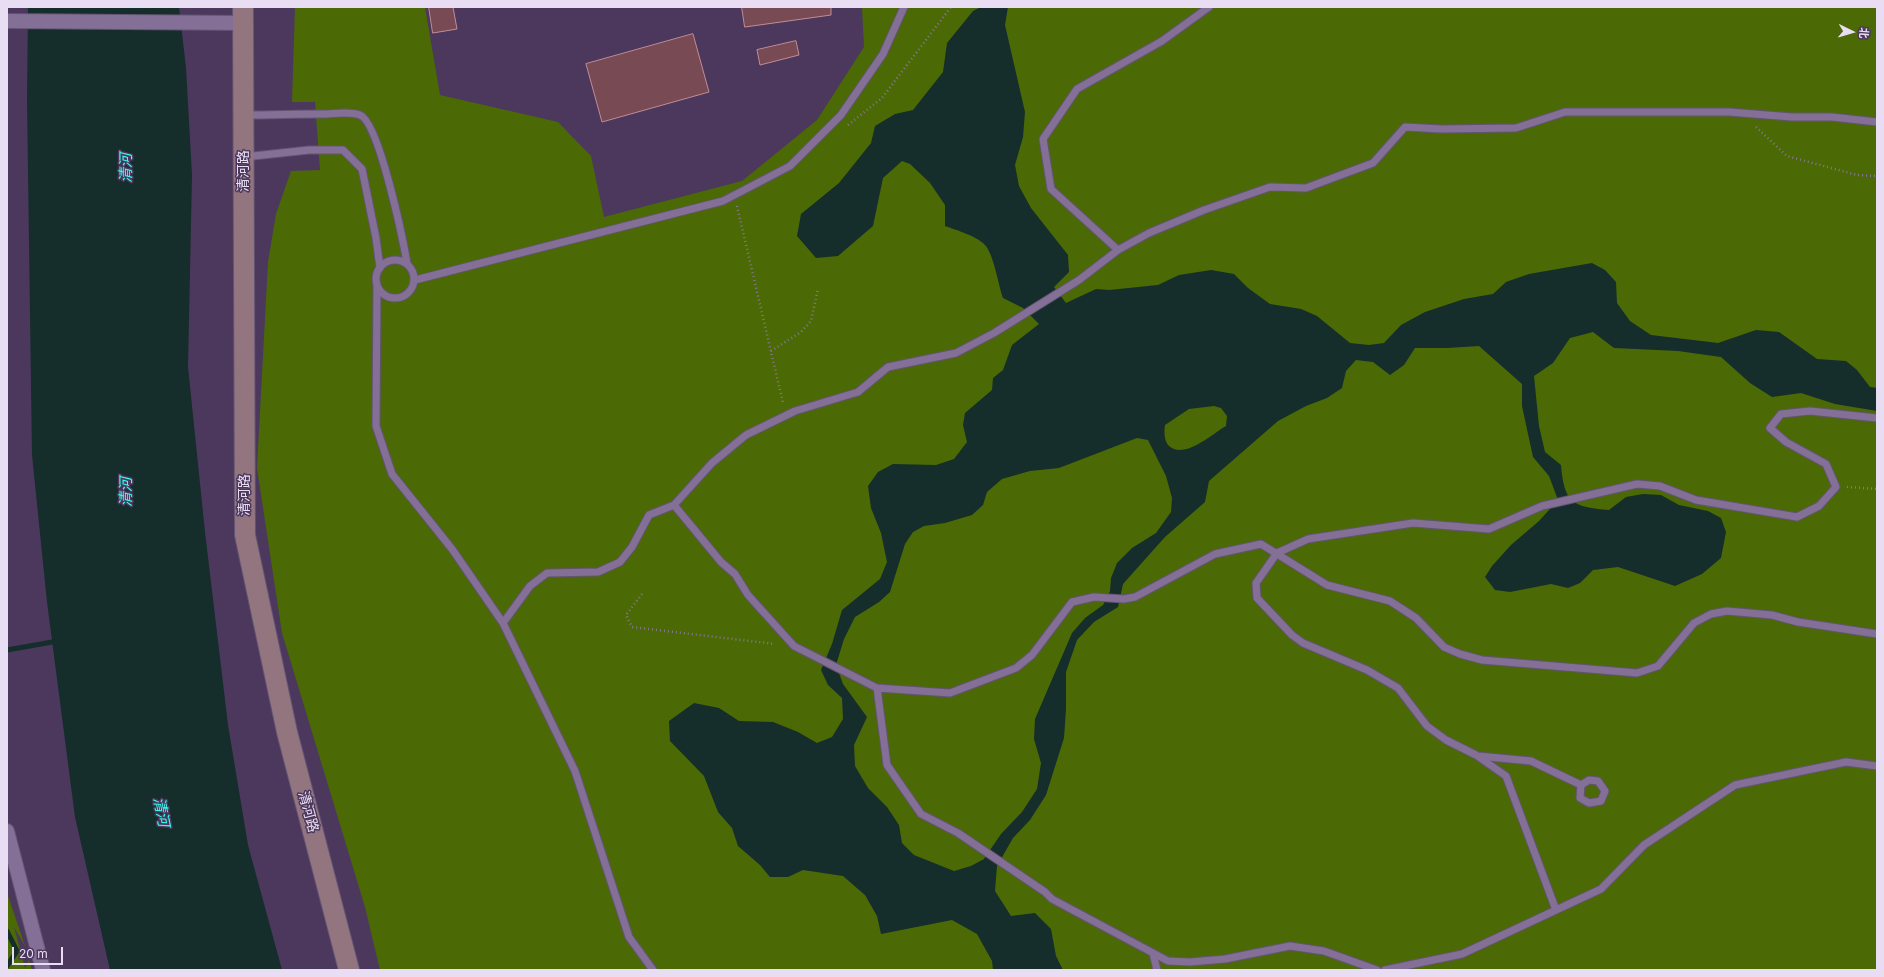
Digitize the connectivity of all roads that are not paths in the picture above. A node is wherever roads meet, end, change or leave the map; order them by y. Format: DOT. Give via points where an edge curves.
graph roads {
  1 [pos="904,7"];
  2 [pos="1209,7"];
  3 [pos="243,15"];
  4 [pos="7,21"];
  5 [pos="244,115"];
  6 [pos="1877,122"];
  7 [pos="244,157"];
  8 [pos="1118,250"];
  9 [pos="407,263"];
  10 [pos="380,268"];
  11 [pos="414,280"];
  12 [pos="377,284"];
  13 [pos="1877,418"];
  14 [pos="674,505"];
  15 [pos="1278,553"];
  16 [pos="503,623"];
  17 [pos="1877,634"];
  18 [pos="877,688"];
  19 [pos="1476,756"];
  20 [pos="1877,766"];
  21 [pos="1580,785"];
  22 [pos="7,831"];
  23 [pos="1556,910"];
  24 [pos="1153,953"];
  25 [pos="43,970"];
  26 [pos="349,970"];
  27 [pos="653,970"];
  28 [pos="1156,970"];
  29 [pos="1377,970"];
  30 [pos="1386,970"];
  1 -- 11 [label="lane" via="883,54 841,114 790,166 723,201"];
  2 -- 8 [label="lane" via="1162,41 1077,89 1043,139 1051,189"];
  3 -- 4 [label="street"];
  3 -- 5 [label="street, 清河路"];
  5 -- 7 [label="street, 清河路"];
  5 -- 9 [label="lane" via="342,113 360,115 370,124 402,229"];
  6 -- 8 [label="lane" via="1832,117 1740,113 1565,112 1516,128 1405,127 1373,164 1306,188 1270,186 1149,233"];
  7 -- 10 [label="lane" via="309,150 343,150 362,169"];
  7 -- 26 [label="street, 清河路" via="245,535 287,732"];
  8 -- 14 [label="lane" via="1079,280 994,333 956,353 888,367 858,392 796,411 746,435 712,463"];
  9 -- 10 [label="lane" via="402,260 390,260"];
  9 -- 11 [label="lane"];
  10 -- 12 [label="lane" via="377,273"];
  11 -- 12 [label="lane" via="409,292 398,298 385,295"];
  12 -- 16 [label="lane" via="376,426 392,474 452,549"];
  13 -- 15 [label="lane" via="1810,411 1781,414 1770,428 1786,442 1826,464 1836,487 1820,506 1797,517 1696,500 1660,486 1637,484 1542,506 1489,529 1413,523 1308,538"];
  14 -- 16 [label="lane" via="649,515 632,547 620,562 598,572 547,573 530,586"];
  14 -- 18 [label="lane" via="794,646"];
  15 -- 17 [label="lane" via="1327,586 1390,601 1416,618 1444,647 1482,660 1637,673 1658,666 1694,624 1711,614 1727,611 1772,615 1798,622"];
  15 -- 18 [label="lane" via="1261,544 1215,554 1135,597 1094,597 1072,602 1032,655 1016,668 950,693"];
  15 -- 19 [label="lane" via="1256,583 1258,598 1292,635 1303,643 1367,670 1398,688 1427,726 1446,740"];
  16 -- 27 [label="lane" via="575,771 628,937"];
  18 -- 24 [label="lane" via="887,765 921,814 958,833 1052,899"];
  19 -- 21 [label="lane" via="1531,761"];
  19 -- 23 [label="lane" via="1506,776"];
  20 -- 23 [label="lane" via="1846,762 1735,785 1644,845 1601,889"];
  22 -- 25 [label="street"];
  23 -- 30 [label="lane" via="1462,954"];
  24 -- 28 [label="lane"];
  24 -- 29 [label="lane" via="1168,960 1190,962 1224,959 1290,946 1324,951"];
}
